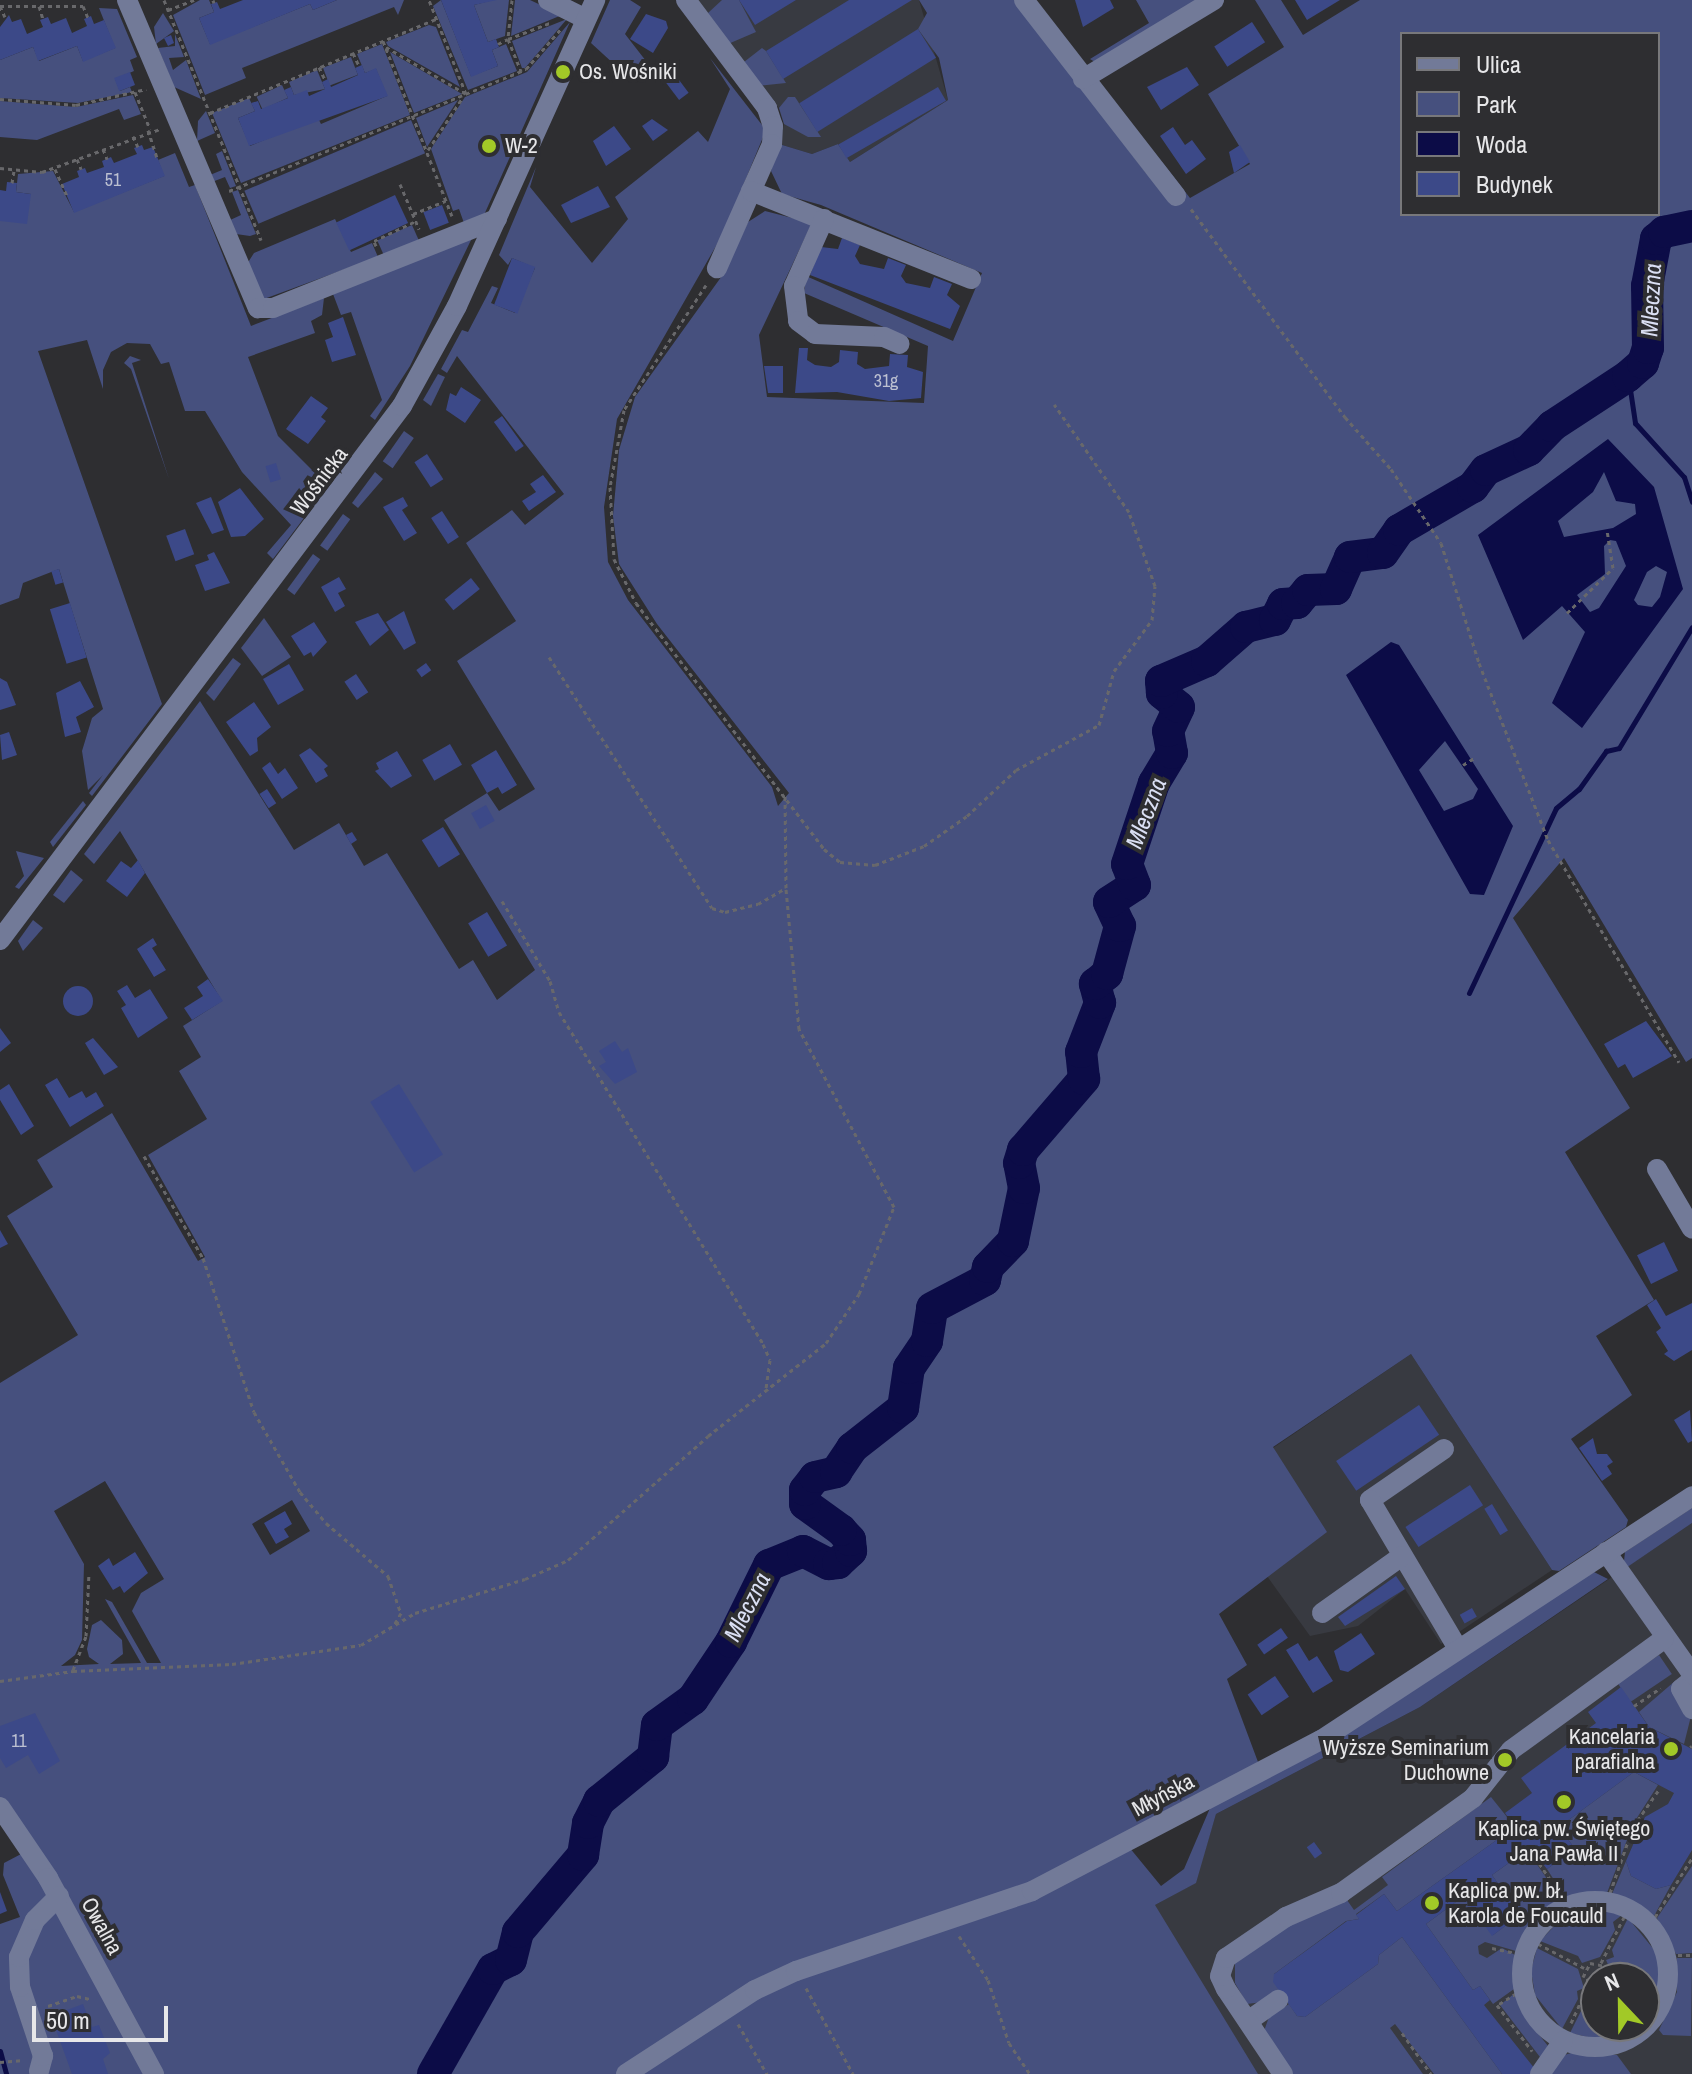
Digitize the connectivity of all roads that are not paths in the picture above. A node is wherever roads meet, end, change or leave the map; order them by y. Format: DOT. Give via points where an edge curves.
graph roads {
  1 [pos="127,0"];
  2 [pos="548,0"];
  3 [pos="686,0"];
  4 [pos="1024,0"];
  5 [pos="1214,0"];
  6 [pos="582,13"];
  7 [pos="1083,79"];
  8 [pos="751,191"];
  9 [pos="1176,196"];
  10 [pos="497,219"];
  11 [pos="824,219"];
  12 [pos="717,268"];
  13 [pos="971,279"];
  14 [pos="900,344"];
  15 [pos="0,940"];
  16 [pos="1657,1169"];
  17 [pos="1692,1229"];
  18 [pos="1444,1449"];
  19 [pos="1692,1496"];
  20 [pos="1606,1552"];
  21 [pos="1402,1556"];
  22 [pos="1322,1613"];
  23 [pos="1664,1639"];
  24 [pos="1458,1649"];
  25 [pos="1692,1674"];
  26 [pos="1692,1680"];
  27 [pos="1692,1709"];
  28 [pos="0,1807"];
  29 [pos="59,1896"];
  30 [pos="1660,1997"];
  31 [pos="1278,2000"];
  32 [pos="1248,2021"];
  33 [pos="1563,2041"];
  34 [pos="1621,2042"];
  35 [pos="1543,2070"];
  36 [pos="42,2073"];
  37 [pos="154,2074"];
  38 [pos="626,2074"];
  39 [pos="1283,2074"];
  1 -- 10 [label="street" via="254,305 273,308"];
  2 -- 6 [label="street"];
  3 -- 8 [label="street" via="770,114 772,144"];
  4 -- 7 [label="street"];
  5 -- 7 [label="street"];
  6 -- 10 [label="street, Wośnicka"];
  7 -- 9 [label="street"];
  8 -- 11 [label="street"];
  8 -- 12 [label="street"];
  10 -- 15 [label="street, Wośnicka" via="432,354 372,451"];
  11 -- 13 [label="street"];
  11 -- 14 [label="street" via="794,286 792,304 798,321 815,334 884,337"];
  16 -- 17 [label="street"];
  18 -- 21 [label="street" via="1370,1497"];
  19 -- 20 [label="street, Młyńska"];
  20 -- 23 [label="street"];
  20 -- 24 [label="street, Młyńska"];
  21 -- 22 [label="street"];
  21 -- 24 [label="street"];
  23 -- 25 [label="street"];
  23 -- 32 [label="street" via="1511,1750 1473,1798 1341,1893 1286,1917 1226,1958 1220,1976"];
  24 -- 38 [label="street, Młyńska" via="1321,1740 1032,1891 796,1971 729,2006"];
  26 -- 27 [label="street" via="1681,1689"];
  28 -- 29 [label="street, Owalna"];
  29 -- 36 [label="street" via="35,1920 19,1957 20,1987 43,2056"];
  29 -- 37 [label="street, Owalna"];
  30 -- 33 [label="street" via="1667,1990 1667,1956 1649,1924 1628,1909 1603,1901 1571,1905 1550,1916 1523,1947 1523,1989 1538,2021"];
  31 -- 32 [label="street"];
  32 -- 39 [label="street"];
  33 -- 34 [label="street" via="1593,2048"];
  33 -- 35 [label="street"];
}
